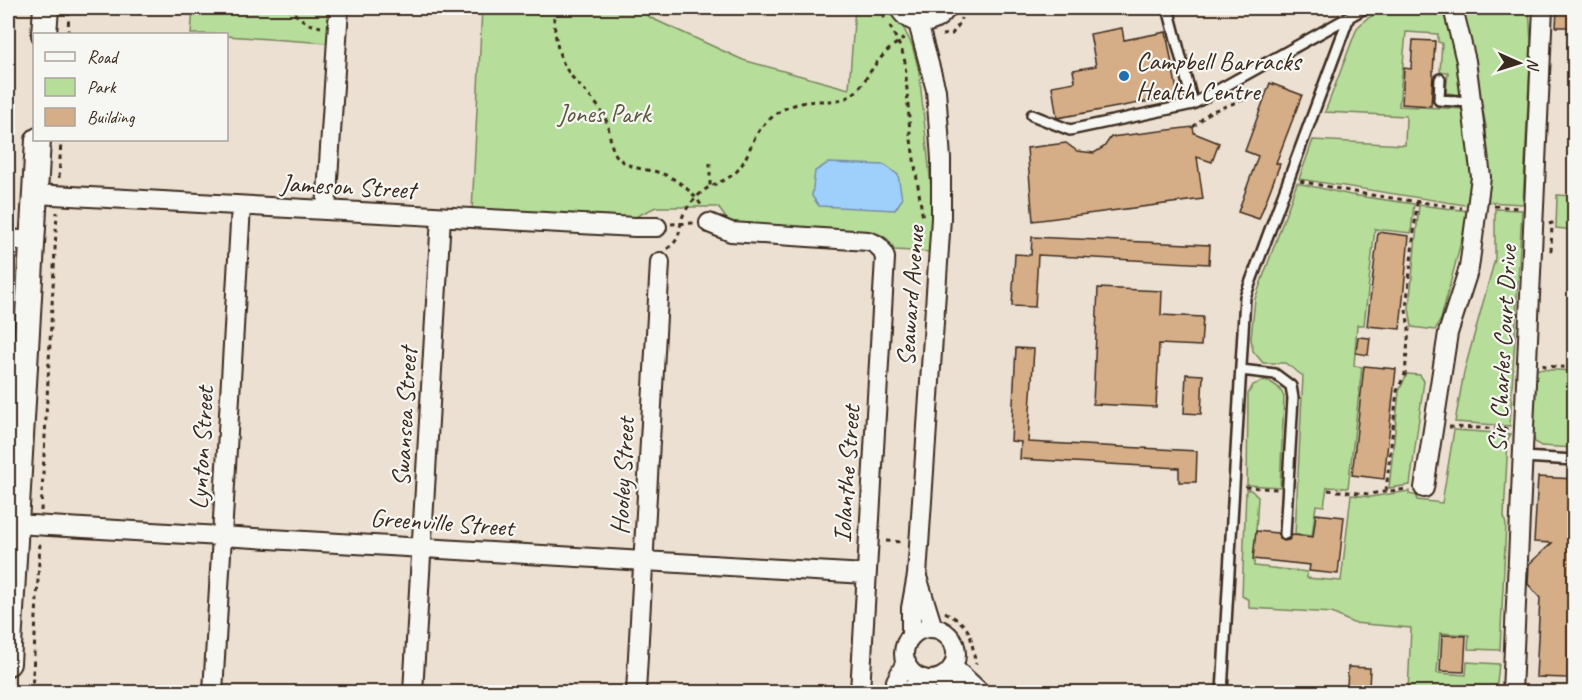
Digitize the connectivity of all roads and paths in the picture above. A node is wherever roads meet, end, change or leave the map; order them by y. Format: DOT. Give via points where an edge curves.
graph roads {
  1 [pos="46,8"];
  2 [pos="69,8"];
  3 [pos="287,8"];
  4 [pos="339,8"];
  5 [pos="553,8"];
  6 [pos="877,8"];
  7 [pos="899,8"];
  8 [pos="947,8"];
  9 [pos="1168,8"];
  10 [pos="1365,8"];
  11 [pos="1454,8"];
  12 [pos="1543,8"];
  13 [pos="1349,17"];
  14 [pos="918,23"];
  15 [pos="328,29"];
  16 [pos="44,33"];
  17 [pos="68,33"];
  18 [pos="898,42"];
  19 [pos="1440,79"];
  20 [pos="1245,99"];
  21 [pos="1472,102"];
  22 [pos="1193,104"];
  23 [pos="1032,115"];
  24 [pos="1193,127"];
  25 [pos="38,141"];
  26 [pos="62,141"];
  27 [pos="710,163"];
  28 [pos="1289,179"];
  29 [pos="710,187"];
  30 [pos="697,197"];
  31 [pos="1417,202"];
  32 [pos="54,203"];
  33 [pos="241,206"];
  34 [pos="1534,209"];
  35 [pos="326,210"];
  36 [pos="1477,210"];
  37 [pos="441,217"];
  38 [pos="923,220"];
  39 [pos="681,222"];
  40 [pos="709,223"];
  41 [pos="657,226"];
  42 [pos="8,239"];
  43 [pos="32,241"];
  44 [pos="662,257"];
  45 [pos="1241,370"];
  46 [pos="1434,426"];
  47 [pos="1524,430"];
  48 [pos="1523,457"];
  49 [pos="1575,460"];
  50 [pos="1234,486"];
  51 [pos="1424,488"];
  52 [pos="1287,490"];
  53 [pos="1328,490"];
  54 [pos="1386,491"];
  55 [pos="41,525"];
  56 [pos="12,528"];
  57 [pos="1285,534"];
  58 [pos="222,535"];
  59 [pos="878,541"];
  60 [pos="919,543"];
  61 [pos="422,546"];
  62 [pos="643,561"];
  63 [pos="866,574"];
  64 [pos="917,575"];
  65 [pos="939,606"];
  66 [pos="933,628"];
  67 [pos="911,636"];
  68 [pos="906,662"];
  69 [pos="8,663"];
  70 [pos="953,667"];
  71 [pos="979,672"];
  72 [pos="931,679"];
  73 [pos="32,693"];
  74 [pos="213,693"];
  75 [pos="413,693"];
  76 [pos="636,693"];
  77 [pos="860,693"];
  78 [pos="894,693"];
  79 [pos="908,693"];
  80 [pos="957,693"];
  81 [pos="980,693"];
  82 [pos="1222,693"];
  83 [pos="1512,693"];
  1 -- 16 [label="street"];
  2 -- 17 [label="path"];
  3 -- 15 [label="path" via="309,24"];
  4 -- 35 [label="street"];
  5 -- 30 [label="path" via="556,47 566,69 607,122 616,156 639,170 658,172 675,180"];
  6 -- 18 [label="path"];
  7 -- 14 [label="street" via="909,20"];
  8 -- 14 [label="street" via="935,20"];
  9 -- 22 [label="lane"];
  10 -- 13 [label="lane"];
  11 -- 21 [label="street"];
  12 -- 34 [label="street, Sir Charles Court Drive"];
  13 -- 22 [label="lane"];
  13 -- 28 [label="lane"];
  14 -- 60 [label="street, Seaward Avenue" via="936,90 941,159"];
  18 -- 29 [label="path" via="855,93 836,100 791,105 777,113 760,130 736,172"];
  18 -- 38 [label="path" via="905,62 910,133"];
  19 -- 21 [label="lane" via="1439,100"];
  20 -- 24 [label="path" via="1210,112"];
  21 -- 36 [label="street" via="1481,177"];
  22 -- 23 [label="lane" via="1070,130"];
  25 -- 32 [label="street"];
  26 -- 32 [label="path"];
  27 -- 29 [label="path"];
  28 -- 31 [label="path"];
  28 -- 45 [label="lane" via="1245,297"];
  29 -- 30 [label="path"];
  30 -- 39 [label="path"];
  30 -- 40 [label="path"];
  31 -- 36 [label="path"];
  31 -- 54 [label="path" via="1406,310 1409,329 1405,374 1397,391"];
  32 -- 33 [label="street, Jameson Street"];
  32 -- 43 [label="street"];
  32 -- 55 [label="path"];
  33 -- 35 [label="street, Jameson Street"];
  33 -- 58 [label="street, Lynton Street"];
  34 -- 36 [label="path" via="1486,206"];
  34 -- 47 [label="street, Sir Charles Court Drive"];
  35 -- 37 [label="street, Jameson Street"];
  36 -- 46 [label="street" via="1469,268 1448,333"];
  37 -- 41 [label="street, Jameson Street"];
  37 -- 61 [label="street, Swansea Street"];
  39 -- 40 [label="path"];
  39 -- 41 [label="path"];
  39 -- 44 [label="path" via="677,241"];
  40 -- 63 [label="street, Iolanthe Street" via="731,232 868,241 882,249 885,258"];
  42 -- 43 [label="street"];
  43 -- 56 [label="street"];
  44 -- 62 [label="street, Hooley Street"];
  45 -- 50 [label="lane"];
  45 -- 52 [label="lane" via="1275,374 1291,386"];
  46 -- 47 [label="path"];
  46 -- 51 [label="street"];
  47 -- 48 [label="street, Sir Charles Court Drive"];
  48 -- 49 [label="lane"];
  48 -- 83 [label="street, Sir Charles Court Drive"];
  50 -- 52 [label="path"];
  50 -- 82 [label="lane"];
  51 -- 54 [label="path"];
  52 -- 57 [label="lane"];
  53 -- 54 [label="path" via="1368,494"];
  55 -- 56 [label="street, Greenville Street"];
  55 -- 58 [label="street, Greenville Street"];
  55 -- 73 [label="path"];
  56 -- 69 [label="street"];
  58 -- 61 [label="street, Greenville Street"];
  58 -- 74 [label="street, Lynton Street"];
  59 -- 60 [label="path"];
  60 -- 64 [label="street, Seaward Avenue"];
  61 -- 62 [label="street, Greenville Street"];
  61 -- 75 [label="street, Swansea Street"];
  62 -- 63 [label="street, Greenville Street"];
  62 -- 76 [label="street, Hooley Street"];
  63 -- 77 [label="street, Iolanthe Street"];
  64 -- 66 [label="street, Seaward Avenue"];
  64 -- 67 [label="street, Seaward Avenue"];
  65 -- 71 [label="path" via="965,625"];
  66 -- 67 [label="street" via="921,629"];
  66 -- 70 [label="street" via="954,642"];
  67 -- 68 [label="street" via="905,648"];
  68 -- 72 [label="street" via="910,670"];
  68 -- 78 [label="street"];
  70 -- 72 [label="street" via="947,674"];
  70 -- 81 [label="street"];
  72 -- 79 [label="street"];
  72 -- 80 [label="street"];
}
